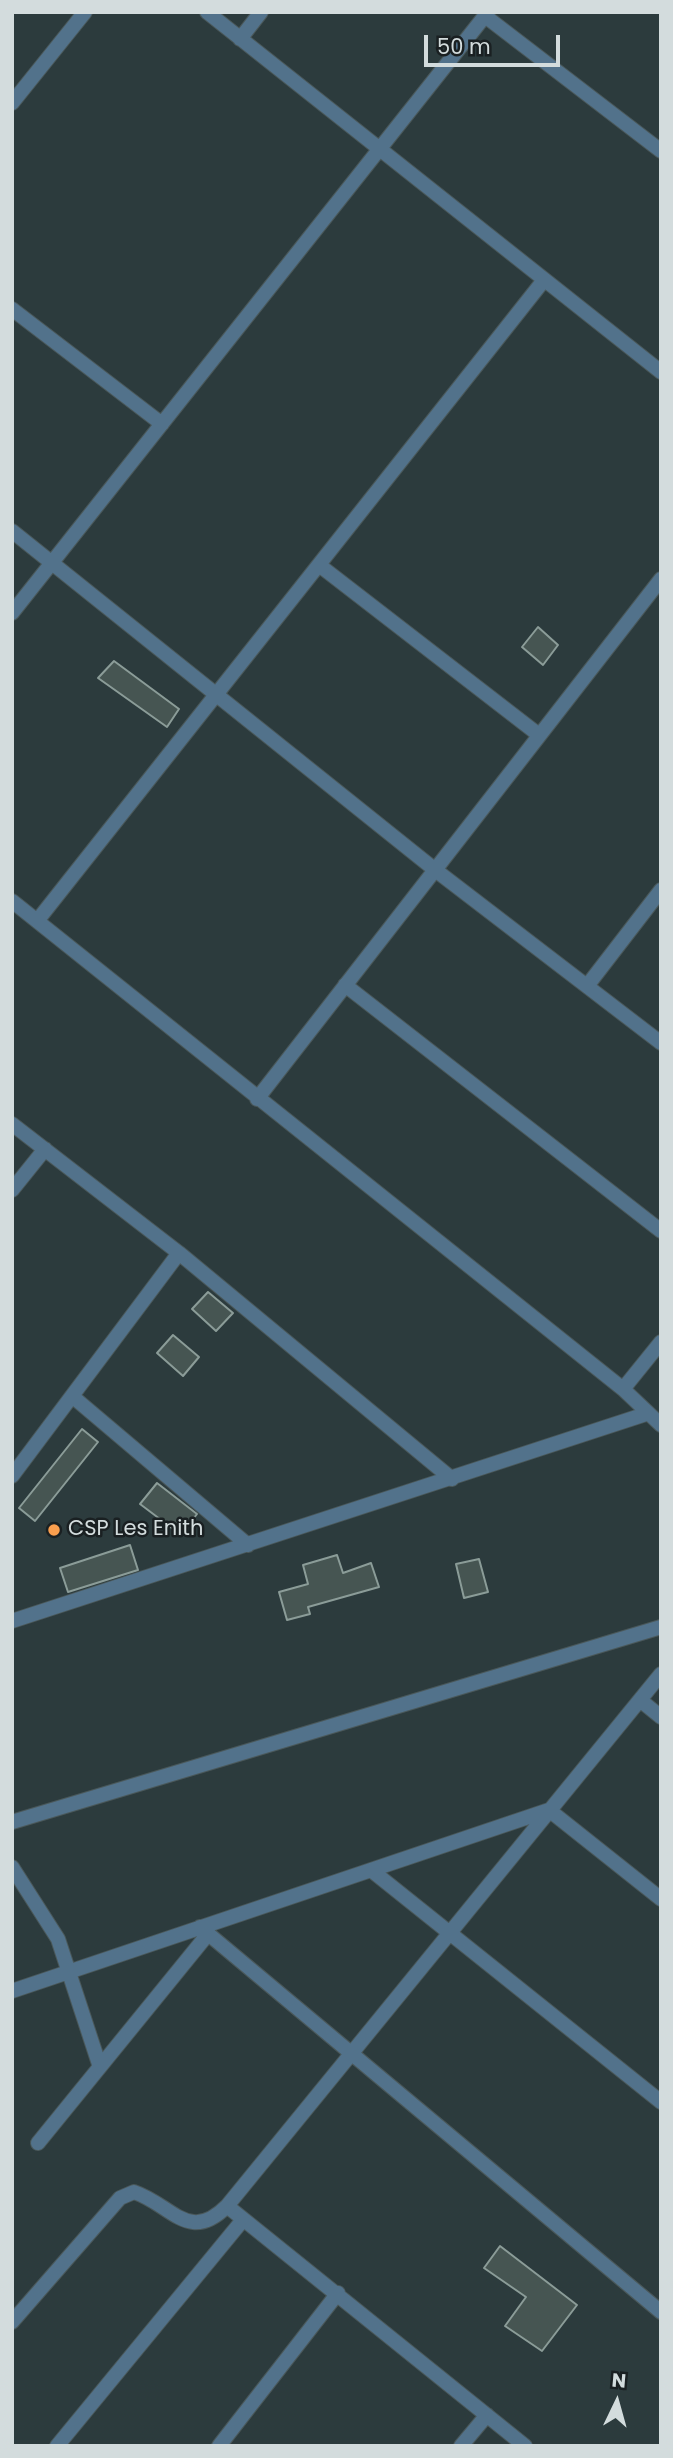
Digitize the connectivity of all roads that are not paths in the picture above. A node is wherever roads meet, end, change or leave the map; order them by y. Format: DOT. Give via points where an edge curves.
graph roads {
  1 [pos="85,12"];
  2 [pos="207,12"];
  3 [pos="261,12"];
  4 [pos="486,14"];
  5 [pos="240,39"];
  6 [pos="12,103"];
  7 [pos="379,150"];
  8 [pos="661,152"];
  9 [pos="544,281"];
  10 [pos="12,309"];
  11 [pos="661,372"];
  12 [pos="162,424"];
  13 [pos="12,531"];
  14 [pos="52,563"];
  15 [pos="319,565"];
  16 [pos="661,579"];
  17 [pos="12,613"];
  18 [pos="217,694"];
  19 [pos="539,735"];
  20 [pos="435,869"];
  21 [pos="661,890"];
  22 [pos="12,901"];
  23 [pos="37,921"];
  24 [pos="345,985"];
  25 [pos="587,986"];
  26 [pos="661,1043"];
  27 [pos="257,1099"];
  28 [pos="12,1124"];
  29 [pos="45,1149"];
  30 [pos="12,1190"];
  31 [pos="661,1231"];
  32 [pos="179,1253"];
  33 [pos="661,1342"];
  34 [pos="623,1389"];
  35 [pos="72,1396"];
  36 [pos="646,1414"];
  37 [pos="661,1425"];
  38 [pos="12,1476"];
  39 [pos="452,1479"];
  40 [pos="248,1545"];
  41 [pos="12,1621"];
  42 [pos="661,1627"];
  43 [pos="661,1674"];
  44 [pos="640,1700"];
  45 [pos="661,1717"];
  46 [pos="550,1810"];
  47 [pos="12,1822"];
  48 [pos="12,1867"];
  49 [pos="371,1870"];
  50 [pos="661,1899"];
  51 [pos="204,1931"];
  52 [pos="449,1932"];
  53 [pos="71,1972"];
  54 [pos="12,1992"];
  55 [pos="349,2053"];
  56 [pos="100,2067"];
  57 [pos="661,2102"];
  58 [pos="38,2143"];
  59 [pos="227,2206"];
  60 [pos="242,2221"];
  61 [pos="338,2293"];
  62 [pos="661,2312"];
  63 [pos="12,2322"];
  64 [pos="487,2414"];
  65 [pos="57,2446"];
  66 [pos="219,2446"];
  67 [pos="461,2446"];
  68 [pos="525,2446"];
  1 -- 6 [label="street"];
  2 -- 5 [label="street"];
  3 -- 5 [label="street"];
  4 -- 7 [label="street"];
  4 -- 8 [label="street"];
  5 -- 7 [label="street"];
  7 -- 9 [label="street"];
  7 -- 12 [label="street"];
  9 -- 11 [label="street"];
  9 -- 15 [label="street"];
  10 -- 12 [label="street"];
  12 -- 14 [label="street"];
  13 -- 14 [label="street"];
  14 -- 17 [label="street"];
  14 -- 18 [label="street"];
  15 -- 18 [label="street"];
  15 -- 19 [label="street"];
  16 -- 19 [label="street"];
  18 -- 20 [label="street"];
  18 -- 23 [label="street"];
  19 -- 20 [label="street"];
  20 -- 24 [label="street"];
  20 -- 25 [label="street"];
  21 -- 25 [label="street"];
  22 -- 23 [label="street"];
  23 -- 27 [label="street"];
  24 -- 27 [label="street"];
  24 -- 31 [label="street"];
  25 -- 26 [label="street"];
  27 -- 34 [label="street"];
  28 -- 29 [label="street"];
  29 -- 30 [label="street"];
  29 -- 32 [label="street"];
  32 -- 35 [label="street"];
  32 -- 39 [label="street"];
  33 -- 34 [label="street"];
  34 -- 36 [label="street"];
  35 -- 38 [label="street"];
  35 -- 40 [label="street"];
  36 -- 37 [label="street"];
  36 -- 39 [label="street"];
  39 -- 40 [label="street"];
  40 -- 41 [label="street"];
  42 -- 47 [label="street"];
  43 -- 44 [label="street"];
  44 -- 45 [label="street"];
  44 -- 46 [label="street"];
  46 -- 49 [label="street"];
  46 -- 50 [label="street"];
  46 -- 52 [label="street"];
  48 -- 53 [label="street" via="58,1939"];
  49 -- 51 [label="street"];
  49 -- 52 [label="street"];
  51 -- 53 [label="street"];
  51 -- 55 [label="street"];
  51 -- 56 [label="street"];
  52 -- 55 [label="street"];
  52 -- 57 [label="street"];
  53 -- 54 [label="street"];
  53 -- 56 [label="street"];
  55 -- 59 [label="street"];
  55 -- 62 [label="street"];
  56 -- 58 [label="street"];
  59 -- 60 [label="street"];
  59 -- 63 [label="street" via="213,2220 192,2223 150,2197 134,2192 120,2198"];
  60 -- 61 [label="street"];
  60 -- 65 [label="street"];
  61 -- 64 [label="street"];
  61 -- 66 [label="street"];
  64 -- 67 [label="street"];
  64 -- 68 [label="street"];
}
